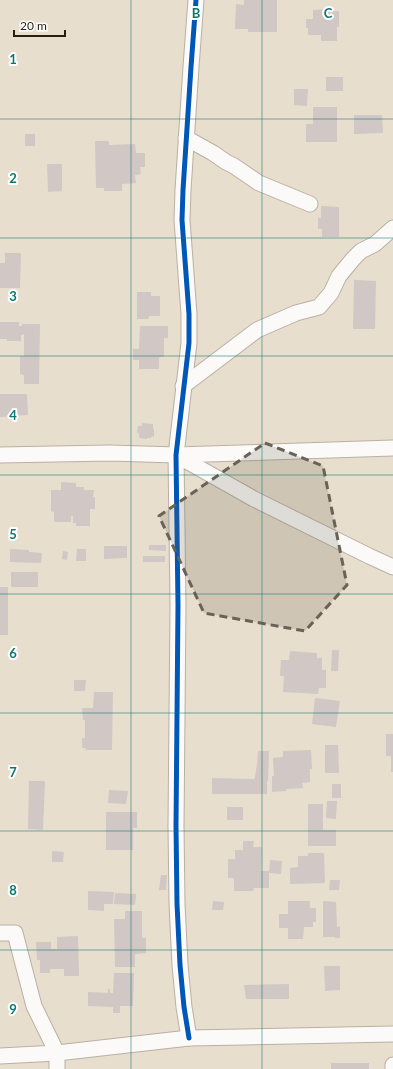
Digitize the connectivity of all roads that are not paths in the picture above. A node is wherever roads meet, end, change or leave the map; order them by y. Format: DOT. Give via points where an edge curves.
graph roads {
  1 [pos="196,0"];
  2 [pos="186,138"];
  3 [pos="310,204"];
  4 [pos="393,228"];
  5 [pos="183,386"];
  6 [pos="393,448"];
  7 [pos="0,455"];
  8 [pos="176,455"];
  9 [pos="393,567"];
  10 [pos="0,933"];
  11 [pos="393,1034"];
  12 [pos="189,1038"];
  13 [pos="57,1053"];
  14 [pos="0,1056"];
  15 [pos="393,1065"];
  16 [pos="57,1069"];
  17 [pos="393,1069"];
  1 -- 2 [label="street"];
  2 -- 3 [label="street" via="259,183"];
  2 -- 5 [label="street" via="182,220 189,327"];
  4 -- 5 [label="street" via="375,244 360,251 319,306 257,330"];
  5 -- 8 [label="street"];
  6 -- 8 [label="street"];
  7 -- 8 [label="street"];
  8 -- 9 [label="street" via="254,499"];
  8 -- 12 [label="street" via="177,904 180,965"];
  10 -- 13 [label="street" via="15,933 34,1006"];
  11 -- 12 [label="street"];
  12 -- 13 [label="street"];
  13 -- 14 [label="street"];
  13 -- 16 [label="street"];
  15 -- 17 [label="street"];
}
